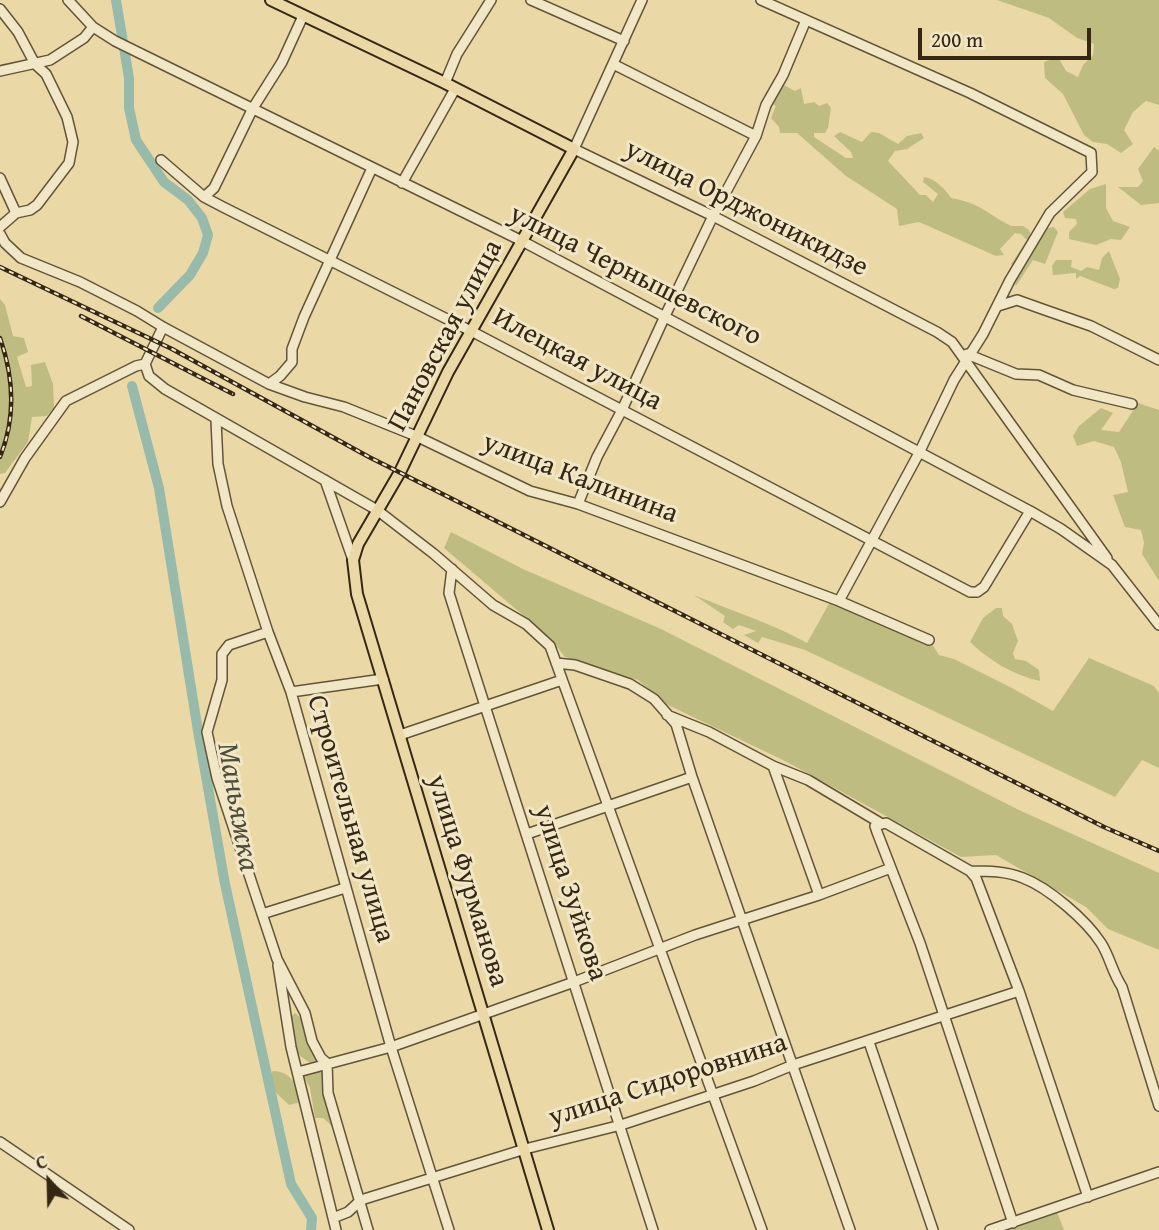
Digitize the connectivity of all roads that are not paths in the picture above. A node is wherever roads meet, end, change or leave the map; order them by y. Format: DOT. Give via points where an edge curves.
graph roads {
  1 [pos="68,0"];
  2 [pos="271,0"];
  3 [pos="491,0"];
  4 [pos="531,0"];
  5 [pos="642,0"];
  6 [pos="761,0"];
  7 [pos="0,9"];
  8 [pos="303,16"];
  9 [pos="806,20"];
  10 [pos="93,27"];
  11 [pos="624,41"];
  12 [pos="35,64"];
  13 [pos="613,64"];
  14 [pos="0,71"];
  15 [pos="444,83"];
  16 [pos="455,89"];
  17 [pos="253,108"];
  18 [pos="756,136"];
  19 [pos="574,149"];
  20 [pos="160,160"];
  21 [pos="372,168"];
  22 [pos="0,178"];
  23 [pos="402,183"];
  24 [pos="204,197"];
  25 [pos="16,213"];
  26 [pos="713,216"];
  27 [pos="0,227"];
  28 [pos="0,234"];
  29 [pos="522,241"];
  30 [pos="0,251"];
  31 [pos="14,252"];
  32 [pos="329,259"];
  33 [pos="998,306"];
  34 [pos="665,316"];
  35 [pos="163,327"];
  36 [pos="471,331"];
  37 [pos="968,359"];
  38 [pos="1159,360"];
  39 [pos="145,364"];
  40 [pos="269,384"];
  41 [pos="1132,404"];
  42 [pos="622,410"];
  43 [pos="216,420"];
  44 [pos="416,436"];
  45 [pos="919,453"];
  46 [pos="325,480"];
  47 [pos="0,502"];
  48 [pos="578,504"];
  49 [pos="377,510"];
  50 [pos="1030,511"];
  51 [pos="873,539"];
  52 [pos="358,544"];
  53 [pos="353,560"];
  54 [pos="1112,565"];
  55 [pos="452,569"];
  56 [pos="839,601"];
  57 [pos="1159,625"];
  58 [pos="268,632"];
  59 [pos="929,640"];
  60 [pos="556,663"];
  61 [pos="383,679"];
  62 [pos="562,680"];
  63 [pos="291,692"];
  64 [pos="486,707"];
  65 [pos="667,715"];
  66 [pos="400,735"];
  67 [pos="773,766"];
  68 [pos="692,778"];
  69 [pos="607,807"];
  70 [pos="882,824"];
  71 [pos="527,834"];
  72 [pos="891,868"];
  73 [pos="970,871"];
  74 [pos="345,888"];
  75 [pos="819,895"];
  76 [pos="262,914"];
  77 [pos="741,920"];
  78 [pos="660,950"];
  79 [pos="277,959"];
  80 [pos="574,982"];
  81 [pos="1019,991"];
  82 [pos="484,1015"];
  83 [pos="942,1016"];
  84 [pos="869,1042"];
  85 [pos="391,1047"];
  86 [pos="327,1063"];
  87 [pos="793,1065"];
  88 [pos="298,1072"];
  89 [pos="714,1092"];
  90 [pos="1159,1106"];
  91 [pos="621,1125"];
  92 [pos="0,1142"];
  93 [pos="525,1149"];
  94 [pos="1159,1172"];
  95 [pos="433,1179"];
  96 [pos="1088,1198"];
  97 [pos="360,1200"];
  98 [pos="333,1218"];
  99 [pos="1013,1223"];
  100 [pos="129,1230"];
  101 [pos="335,1230"];
  102 [pos="368,1230"];
  103 [pos="449,1230"];
  104 [pos="548,1230"];
  105 [pos="653,1230"];
  106 [pos="762,1230"];
  107 [pos="850,1230"];
  108 [pos="933,1230"];
  109 [pos="990,1230"];
  1 -- 10 [label="street, улица Чернышевского"];
  2 -- 8 [label="main road, улица Орджоникидзе"];
  3 -- 15 [label="street"];
  4 -- 11 [label="street"];
  5 -- 11 [label="street"];
  6 -- 9 [label="street"];
  7 -- 12 [label="street"];
  8 -- 15 [label="main road, улица Орджоникидзе"];
  8 -- 17 [label="street" via="282,62"];
  9 -- 18 [label="street"];
  9 -- 33 [label="street" via="1091,153 1092,172 1050,213"];
  10 -- 12 [label="street" via="50,60"];
  10 -- 17 [label="street, улица Чернышевского"];
  11 -- 13 [label="street"];
  12 -- 14 [label="street"];
  12 -- 25 [label="street" via="52,85 73,142 69,163 37,205"];
  13 -- 18 [label="street"];
  13 -- 19 [label="street"];
  15 -- 16 [label="main road, улица Орджоникидзе"];
  16 -- 19 [label="main road, улица Орджоникидзе"];
  16 -- 23 [label="street"];
  17 -- 21 [label="street, улица Чернышевского"];
  17 -- 24 [label="street" via="214,188"];
  18 -- 26 [label="street"];
  19 -- 26 [label="street, улица Орджоникидзе"];
  19 -- 29 [label="main road, Пановская улица"];
  20 -- 24 [label="street, Илецкая улица"];
  21 -- 23 [label="street, улица Чернышевского"];
  21 -- 32 [label="street"];
  22 -- 25 [label="street"];
  23 -- 29 [label="street, улица Чернышевского"];
  24 -- 32 [label="street, Илецкая улица"];
  25 -- 27 [label="street"];
  26 -- 34 [label="street"];
  26 -- 37 [label="street, улица Орджоникидзе" via="937,332"];
  28 -- 31 [label="street, улица Калинина"];
  29 -- 34 [label="street, улица Чернышевского"];
  29 -- 36 [label="main road, Пановская улица"];
  30 -- 31 [label="street"];
  31 -- 35 [label="street, улица Калинина"];
  32 -- 36 [label="street, Илецкая улица"];
  32 -- 40 [label="street" via="292,349 292,362"];
  33 -- 37 [label="street"];
  33 -- 38 [label="street" via="1017,300 1035,306 1091,326"];
  34 -- 42 [label="street"];
  34 -- 45 [label="street, улица Чернышевского"];
  35 -- 39 [label="street"];
  35 -- 40 [label="street, улица Калинина"];
  36 -- 42 [label="street, Илецкая улица"];
  36 -- 44 [label="main road, Пановская улица"];
  37 -- 41 [label="street"];
  37 -- 45 [label="street"];
  37 -- 54 [label="street, улица Орджоникидзе"];
  39 -- 43 [label="street" via="149,376 165,389"];
  39 -- 47 [label="street" via="66,401"];
  40 -- 44 [label="street, улица Калинина"];
  42 -- 48 [label="street"];
  42 -- 51 [label="street, Илецкая улица"];
  43 -- 46 [label="street"];
  43 -- 58 [label="street, Строительная улица" via="218,464 227,506"];
  44 -- 48 [label="street, улица Калинина" via="530,491"];
  44 -- 49 [label="main road, Пановская улица"];
  45 -- 50 [label="street, улица Чернышевского"];
  45 -- 51 [label="street"];
  46 -- 49 [label="street"];
  46 -- 53 [label="street"];
  48 -- 56 [label="street, улица Калинина"];
  49 -- 52 [label="main road, Пановская улица"];
  49 -- 55 [label="street"];
  50 -- 51 [label="street, Илецкая улица" via="978,592"];
  50 -- 54 [label="street, улица Чернышевского"];
  51 -- 56 [label="street"];
  52 -- 53 [label="main road, улица Фурманова"];
  53 -- 61 [label="main road, улица Фурманова" via="357,594"];
  54 -- 57 [label="street, улица Чернышевского"];
  55 -- 60 [label="street" via="493,605 526,624 550,646"];
  55 -- 64 [label="street, улица Зуйкова" via="449,593"];
  56 -- 59 [label="street, улица Калинина"];
  58 -- 63 [label="street, Строительная улица"];
  58 -- 76 [label="street" via="229,645 222,654 222,680 207,732 217,778"];
  60 -- 62 [label="street"];
  60 -- 65 [label="street" via="630,684 654,699"];
  61 -- 63 [label="street"];
  61 -- 66 [label="main road, улица Фурманова"];
  62 -- 64 [label="street"];
  62 -- 69 [label="street"];
  63 -- 74 [label="street, Строительная улица"];
  64 -- 66 [label="street"];
  64 -- 71 [label="street, улица Зуйкова"];
  65 -- 67 [label="street"];
  65 -- 68 [label="street" via="676,724"];
  66 -- 82 [label="main road, улица Фурманова"];
  67 -- 70 [label="street" via="807,780"];
  67 -- 75 [label="street"];
  68 -- 69 [label="street"];
  68 -- 77 [label="street"];
  69 -- 71 [label="street"];
  69 -- 78 [label="street"];
  70 -- 72 [label="street" via="875,826"];
  70 -- 73 [label="street"];
  71 -- 80 [label="street, улица Зуйкова"];
  72 -- 75 [label="street"];
  72 -- 83 [label="street"];
  73 -- 81 [label="street" via="981,886"];
  73 -- 90 [label="street" via="1023,877 1045,889 1102,944 1122,987"];
  74 -- 76 [label="street"];
  74 -- 85 [label="street, Строительная улица"];
  75 -- 77 [label="street"];
  76 -- 79 [label="street"];
  77 -- 78 [label="street"];
  77 -- 87 [label="street"];
  78 -- 80 [label="street"];
  78 -- 89 [label="street"];
  79 -- 86 [label="street" via="304,1013 312,1041"];
  79 -- 88 [label="street"];
  80 -- 82 [label="street"];
  80 -- 91 [label="street, улица Зуйкова"];
  81 -- 83 [label="street, улица Сидоровнина"];
  81 -- 96 [label="street"];
  82 -- 85 [label="street"];
  82 -- 93 [label="main road, улица Фурманова"];
  83 -- 84 [label="street, улица Сидоровнина"];
  83 -- 99 [label="street"];
  84 -- 87 [label="street, улица Сидоровнина"];
  84 -- 108 [label="street"];
  85 -- 86 [label="street"];
  85 -- 95 [label="street, Строительная улица"];
  86 -- 88 [label="street"];
  86 -- 97 [label="street" via="328,1093"];
  87 -- 89 [label="street, улица Сидоровнина"];
  87 -- 107 [label="street"];
  88 -- 98 [label="street"];
  89 -- 91 [label="street, улица Сидоровнина"];
  89 -- 106 [label="street"];
  91 -- 93 [label="street, улица Сидоровнина"];
  91 -- 105 [label="street, улица Зуйкова"];
  92 -- 100 [label="street"];
  93 -- 95 [label="street, улица Сидоровнина"];
  93 -- 104 [label="main road, улица Фурманова"];
  94 -- 96 [label="street"];
  95 -- 97 [label="street, улица Сидоровнина"];
  95 -- 103 [label="street, Строительная улица"];
  96 -- 99 [label="street"];
  97 -- 98 [label="street, улица Сидоровнина"];
  97 -- 102 [label="street"];
  98 -- 101 [label="street"];
  99 -- 109 [label="street"];
}
